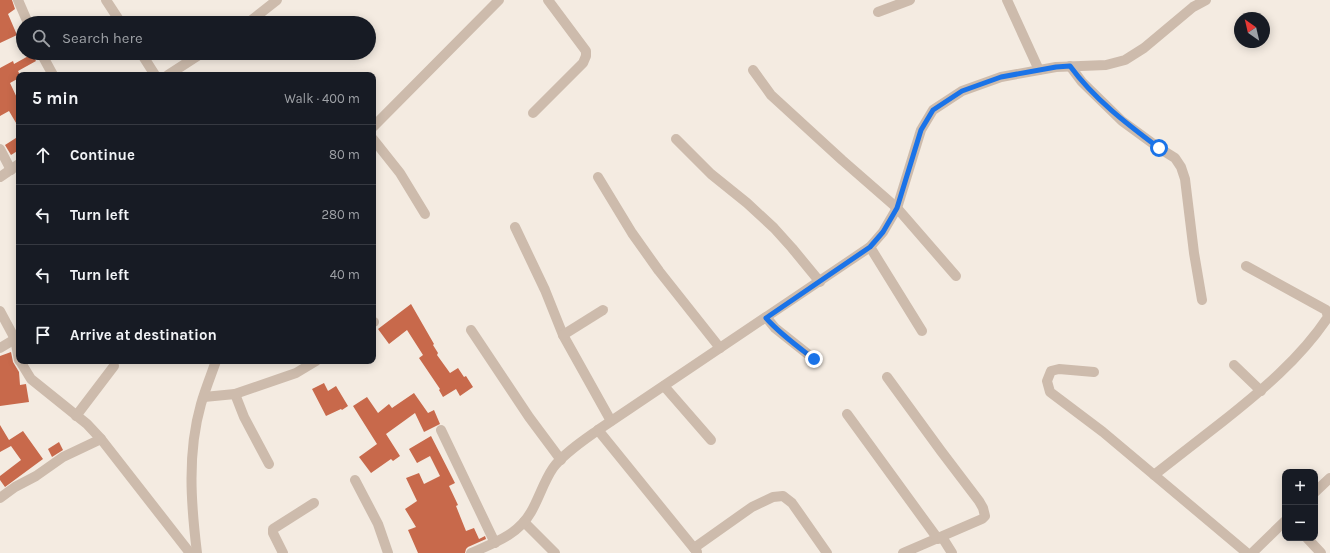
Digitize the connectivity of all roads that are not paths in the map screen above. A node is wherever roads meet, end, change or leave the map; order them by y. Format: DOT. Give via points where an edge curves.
graph roads {
  1 [pos="18,0"];
  2 [pos="106,0"];
  3 [pos="277,0"];
  4 [pos="499,0"];
  5 [pos="548,0"];
  6 [pos="910,0"];
  7 [pos="1007,0"];
  8 [pos="1206,0"];
  9 [pos="878,12"];
  10 [pos="25,16"];
  11 [pos="117,16"];
  12 [pos="257,16"];
  13 [pos="45,60"];
  14 [pos="145,60"];
  15 [pos="191,60"];
  16 [pos="1070,66"];
  17 [pos="753,70"];
  18 [pos="1039,70"];
  19 [pos="51,72"];
  20 [pos="153,72"];
  21 [pos="173,72"];
  22 [pos="533,113"];
  23 [pos="376,124"];
  24 [pos="676,139"];
  25 [pos="376,143"];
  26 [pos="0,149"];
  27 [pos="15,167"];
  28 [pos="0,177"];
  29 [pos="598,177"];
  30 [pos="897,208"];
  31 [pos="425,214"];
  32 [pos="515,228"];
  33 [pos="870,247"];
  34 [pos="1246,266"];
  35 [pos="956,276"];
  36 [pos="820,282"];
  37 [pos="1202,300"];
  38 [pos="603,310"];
  39 [pos="0,311"];
  40 [pos="766,318"];
  41 [pos="471,330"];
  42 [pos="922,331"];
  43 [pos="563,335"];
  44 [pos="14,339"];
  45 [pos="16,347"];
  46 [pos="0,348"];
  47 [pos="720,348"];
  48 [pos="814,359"];
  49 [pos="22,364"];
  50 [pos="215,364"];
  51 [pos="311,364"];
  52 [pos="1234,365"];
  53 [pos="114,366"];
  54 [pos="1094,372"];
  55 [pos="887,377"];
  56 [pos="664,386"];
  57 [pos="1261,391"];
  58 [pos="235,394"];
  59 [pos="204,396"];
  60 [pos="847,414"];
  61 [pos="76,416"];
  62 [pos="611,421"];
  63 [pos="442,430"];
  64 [pos="598,430"];
  65 [pos="101,439"];
  66 [pos="711,440"];
  67 [pos="561,460"];
  68 [pos="269,464"];
  69 [pos="1154,475"];
  70 [pos="1330,478"];
  71 [pos="355,480"];
  72 [pos="1318,489"];
  73 [pos="0,498"];
  74 [pos="314,503"];
  75 [pos="524,522"];
  76 [pos="1282,524"];
  77 [pos="940,538"];
  78 [pos="1310,541"];
  79 [pos="495,543"];
  80 [pos="696,551"];
  81 [pos="190,553"];
  82 [pos="197,553"];
  83 [pos="283,553"];
  84 [pos="388,553"];
  85 [pos="471,553"];
  86 [pos="555,553"];
  87 [pos="827,553"];
  88 [pos="903,553"];
  89 [pos="952,553"];
  90 [pos="1247,553"];
  91 [pos="1252,553"];
  92 [pos="1321,553"];
  1 -- 10 [label="street"];
  2 -- 11 [label="street"];
  3 -- 12 [label="street"];
  4 -- 23 [label="street"];
  5 -- 22 [label="street" via="586,51 586,56 583,63"];
  6 -- 9 [label="street"];
  7 -- 18 [label="street"];
  8 -- 16 [label="street" via="1193,7 1144,48 1125,60 1106,65"];
  13 -- 19 [label="street"];
  14 -- 20 [label="street"];
  15 -- 21 [label="street"];
  16 -- 18 [label="street"];
  16 -- 37 [label="street" via="1082,82 1122,121 1175,158 1181,167 1185,179"];
  17 -- 30 [label="street" via="771,95"];
  18 -- 30 [label="street" via="1001,77 962,91 933,110 921,130"];
  24 -- 36 [label="street" via="711,174 774,228"];
  25 -- 31 [label="street" via="400,173"];
  26 -- 27 [label="street"];
  27 -- 28 [label="street"];
  29 -- 47 [label="street" via="659,271"];
  30 -- 33 [label="street" via="883,232"];
  30 -- 35 [label="street"];
  32 -- 43 [label="street"];
  33 -- 36 [label="street"];
  33 -- 42 [label="street"];
  34 -- 57 [label="street" via="1326,310 1328,317 1316,335"];
  36 -- 40 [label="street"];
  38 -- 43 [label="street"];
  39 -- 44 [label="street"];
  40 -- 47 [label="street"];
  40 -- 48 [label="street" via="779,332"];
  41 -- 67 [label="street" via="528,417"];
  43 -- 62 [label="street"];
  44 -- 45 [label="street"];
  44 -- 46 [label="street"];
  47 -- 56 [label="street"];
  49 -- 61 [label="street" via="31,379"];
  50 -- 59 [label="street"];
  51 -- 58 [label="street" via="296,373"];
  52 -- 57 [label="street"];
  53 -- 61 [label="street"];
  54 -- 69 [label="street" via="1059,369 1051,371 1047,381 1050,392"];
  55 -- 77 [label="street" via="984,508 986,516 982,519"];
  56 -- 62 [label="street"];
  56 -- 66 [label="street"];
  57 -- 69 [label="street"];
  58 -- 59 [label="street"];
  58 -- 68 [label="street"];
  59 -- 82 [label="street" via="193,447 191,488"];
  60 -- 77 [label="street"];
  61 -- 65 [label="street"];
  62 -- 64 [label="street"];
  63 -- 79 [label="street"];
  64 -- 67 [label="street"];
  64 -- 80 [label="street"];
  65 -- 73 [label="street" via="63,457"];
  65 -- 81 [label="street"];
  67 -- 75 [label="street"];
  69 -- 90 [label="street"];
  70 -- 72 [label="street"];
  71 -- 84 [label="street" via="378,524"];
  74 -- 83 [label="street" via="273,529"];
  75 -- 79 [label="street" via="504,539"];
  75 -- 86 [label="street"];
  76 -- 91 [label="street"];
  77 -- 88 [label="street"];
  77 -- 89 [label="street"];
  78 -- 92 [label="street"];
  79 -- 85 [label="street"];
  80 -- 87 [label="street" via="752,507 773,497 783,496 792,503"];
}
